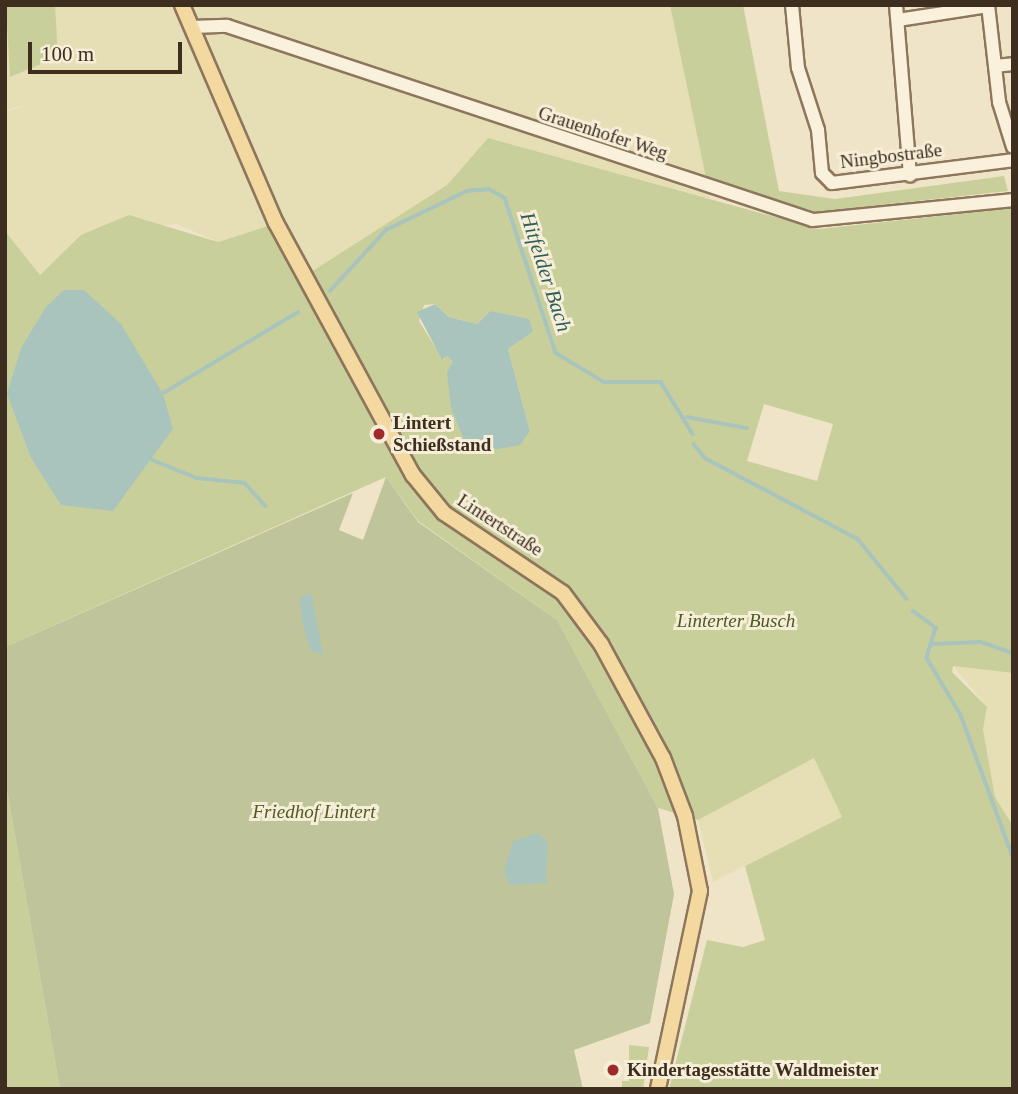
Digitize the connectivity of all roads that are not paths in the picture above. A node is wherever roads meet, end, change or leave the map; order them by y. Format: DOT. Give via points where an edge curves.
graph roads {
  1 [pos="182,5"];
  2 [pos="792,5"];
  3 [pos="896,5"];
  4 [pos="988,6"];
  5 [pos="898,20"];
  6 [pos="191,27"];
  7 [pos="1013,64"];
  8 [pos="995,66"];
  9 [pos="1013,147"];
  10 [pos="1013,160"];
  11 [pos="910,175"];
  12 [pos="1013,200"];
  13 [pos="658,1089"];
  1 -- 6 [label="main road, Lintertstraße"];
  2 -- 11 [label="street, Ningbostraße" via="822,173 832,183"];
  3 -- 5 [label="street"];
  4 -- 5 [label="street"];
  4 -- 8 [label="street"];
  5 -- 11 [label="street"];
  6 -- 12 [label="street, Grauenhofer Weg" via="227,26 813,220"];
  6 -- 13 [label="main road, Lintertstraße" via="276,223 413,475 444,513 564,593 601,644 663,758 685,816 700,891"];
  7 -- 8 [label="street"];
  8 -- 9 [label="street"];
  10 -- 11 [label="street, Ningbostraße"];
}
